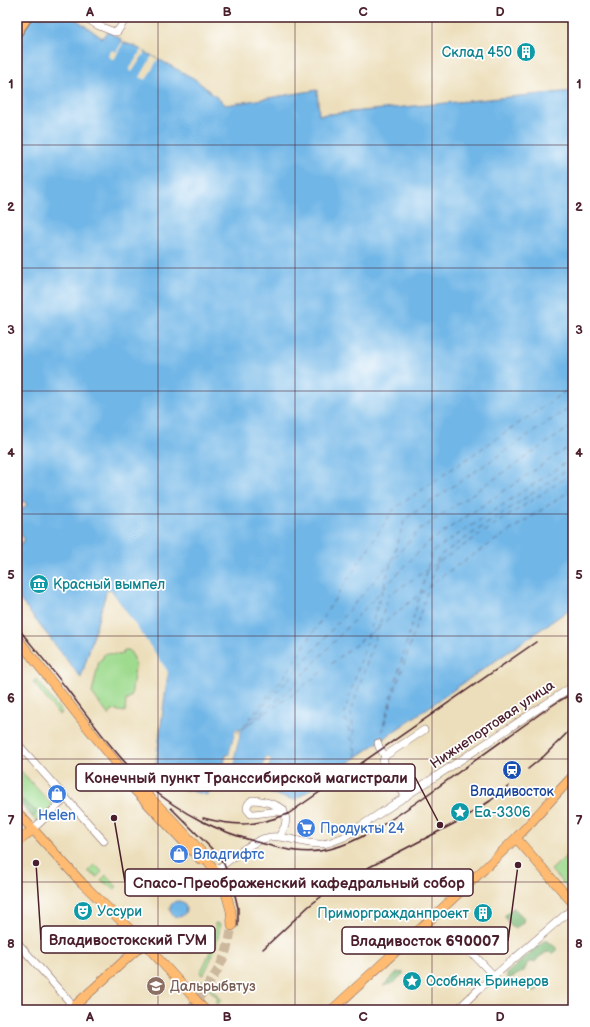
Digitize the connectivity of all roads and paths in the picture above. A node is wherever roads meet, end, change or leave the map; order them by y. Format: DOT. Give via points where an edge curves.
graph roads {
  1 [pos="27,17"];
  2 [pos="85,17"];
  3 [pos="127,17"];
  4 [pos="17,32"];
  5 [pos="17,638"];
  6 [pos="17,646"];
  7 [pos="573,686"];
  8 [pos="424,730"];
  9 [pos="17,743"];
  10 [pos="378,743"];
  11 [pos="385,756"];
  12 [pos="571,779"];
  13 [pos="406,797"];
  14 [pos="66,798"];
  15 [pos="17,812"];
  16 [pos="284,814"];
  17 [pos="33,829"];
  18 [pos="279,837"];
  19 [pos="516,838"];
  20 [pos="104,841"];
  21 [pos="17,843"];
  22 [pos="215,871"];
  23 [pos="573,902"];
  24 [pos="573,908"];
  25 [pos="232,926"];
  26 [pos="17,942"];
  27 [pos="144,943"];
  28 [pos="470,953"];
  29 [pos="494,976"];
  30 [pos="73,1009"];
  31 [pos="205,1010"];
  32 [pos="332,1010"];
  33 [pos="457,1010"];
  1 -- 4 [label="highway"];
  2 -- 3 [label="street" via="97,25 117,32"];
  5 -- 22 [label="main road" via="119,766 200,850"];
  6 -- 22 [label="main road" via="115,770 200,859"];
  7 -- 13 [label="street, Нижнепортовая улица"];
  8 -- 11 [label="street"];
  9 -- 14 [label="street"];
  10 -- 11 [label="street"];
  11 -- 13 [label="street" via="383,761"];
  12 -- 19 [label="main road"];
  13 -- 18 [label="street, Нижнепортовая улица" via="331,843 312,844"];
  14 -- 17 [label="street"];
  14 -- 20 [label="street"];
  15 -- 17 [label="main road"];
  16 -- 16 [label="street" via="283,809 257,800 252,800 247,806 251,814 279,811"];
  16 -- 18 [label="street" via="285,826"];
  17 -- 21 [label="main road"];
  17 -- 27 [label="main road" via="104,905"];
  18 -- 22 [label="street, Нижнепортовая улица" via="267,837 254,843"];
  19 -- 23 [label="main road"];
  19 -- 32 [label="main road"];
  22 -- 25 [label="main road" via="228,900"];
  24 -- 29 [label="street"];
  26 -- 30 [label="street"];
  27 -- 30 [label="main road"];
  27 -- 31 [label="main road"];
  28 -- 29 [label="street"];
  29 -- 33 [label="street"];
}
